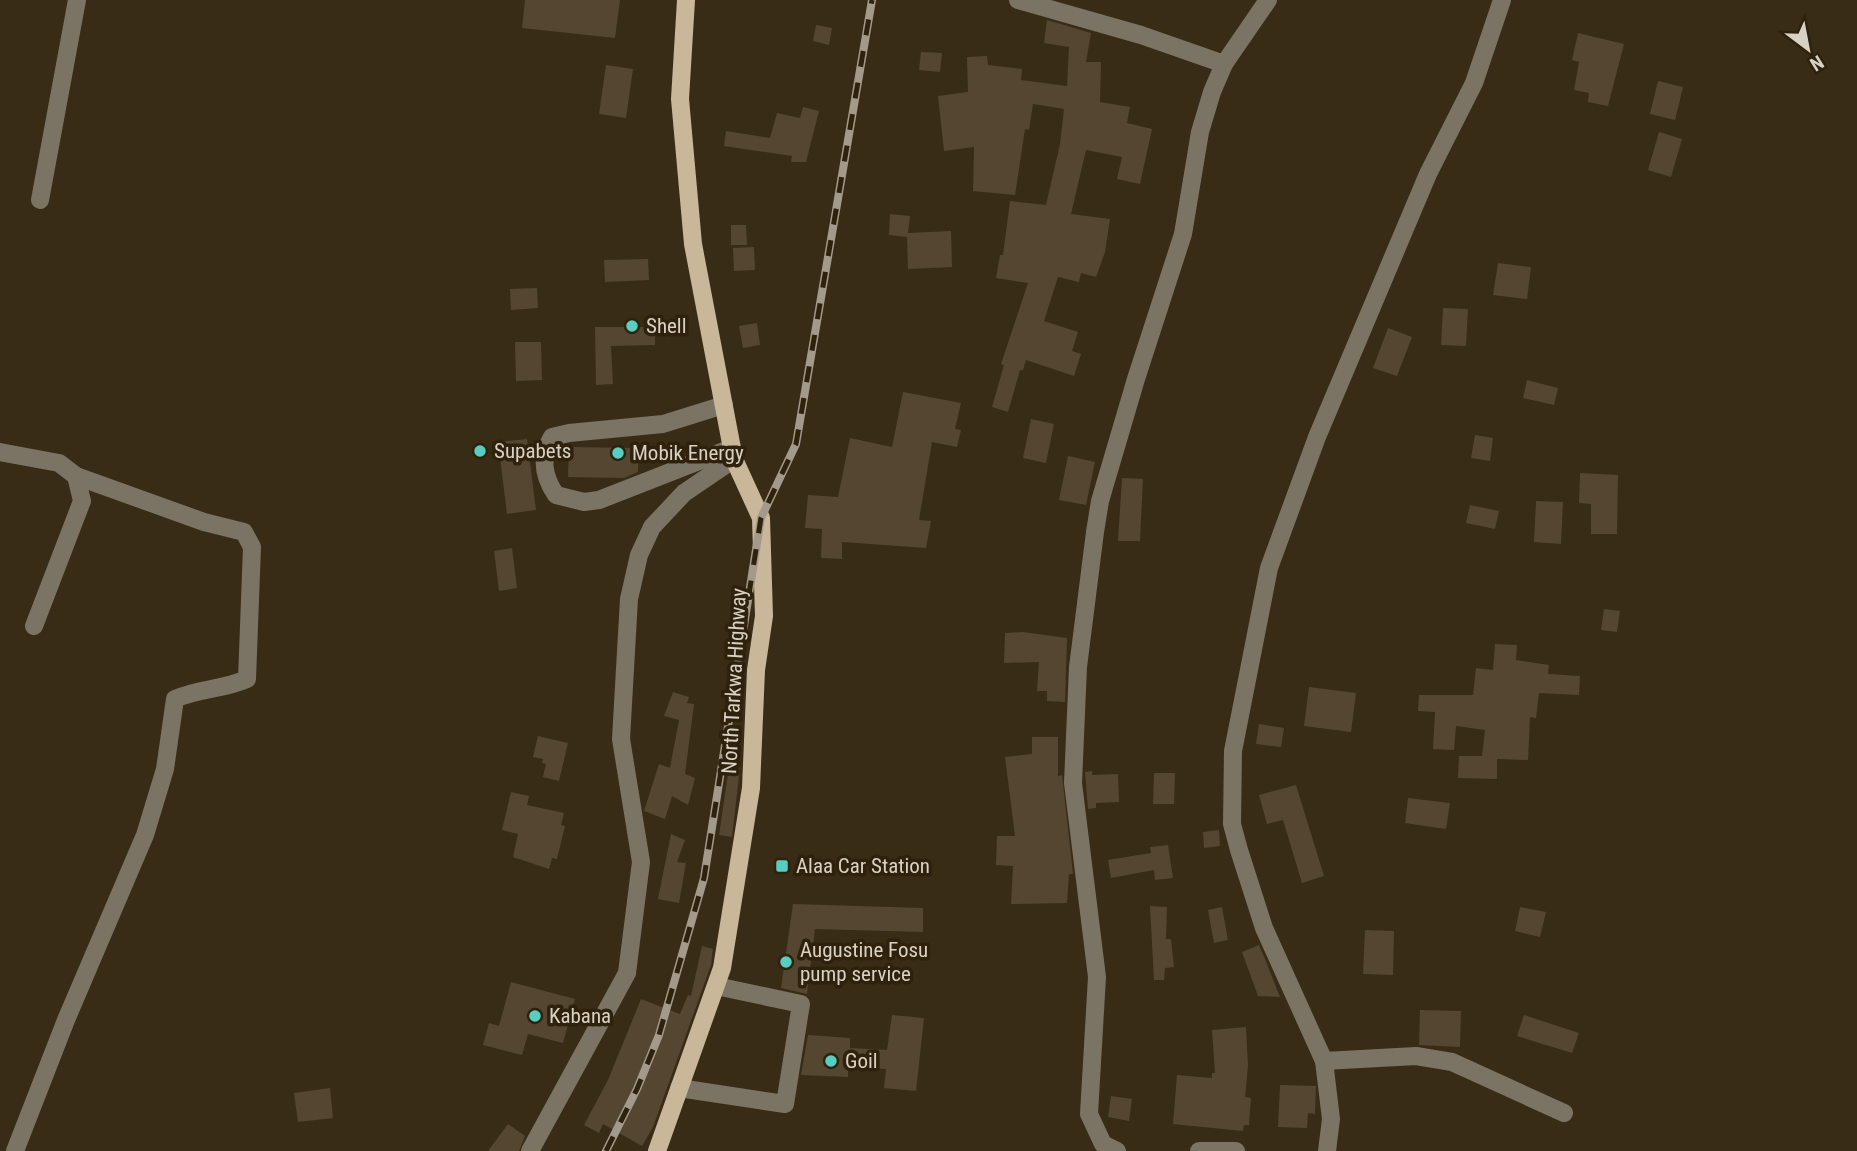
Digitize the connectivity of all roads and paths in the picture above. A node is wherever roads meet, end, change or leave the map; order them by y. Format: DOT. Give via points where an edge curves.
graph roads {
  1 [pos="77,0"];
  2 [pos="686,0"];
  3 [pos="1018,0"];
  4 [pos="1268,0"];
  5 [pos="1502,0"];
  6 [pos="1224,64"];
  7 [pos="40,200"];
  8 [pos="724,405"];
  9 [pos="0,452"];
  10 [pos="733,454"];
  11 [pos="76,476"];
  12 [pos="34,626"];
  13 [pos="716,986"];
  14 [pos="1324,1061"];
  15 [pos="679,1088"];
  16 [pos="1564,1113"];
  17 [pos="15,1151"];
  18 [pos="530,1151"];
  19 [pos="657,1151"];
  20 [pos="1117,1151"];
  21 [pos="1199,1151"];
  22 [pos="1236,1151"];
  23 [pos="1327,1151"];
  1 -- 7 [label="street"];
  2 -- 8 [label="main road, North Tarkwa Highway" via="680,99 693,244"];
  3 -- 6 [label="street"];
  4 -- 6 [label="street"];
  5 -- 14 [label="street" via="1474,83 1428,174 1317,437 1269,568 1233,751 1233,824 1240,850 1264,928"];
  6 -- 20 [label="street" via="1200,132 1177,260 1100,500 1078,667 1073,783 1097,977 1089,1114 1103,1144"];
  8 -- 10 [label="main road, North Tarkwa Highway"];
  8 -- 10 [label="street" via="663,424 552,438 544,478 556,495 584,502"];
  9 -- 11 [label="street" via="59,463"];
  10 -- 13 [label="main road, North Tarkwa Highway" via="761,518 764,616 756,670 751,788"];
  10 -- 18 [label="street" via="652,527 639,555 629,598 621,738 641,862 626,973"];
  11 -- 12 [label="street" via="82,501"];
  11 -- 17 [label="street" via="244,532 252,547 247,679 175,699 165,769 145,835"];
  13 -- 15 [label="main road, North Tarkwa Highway"];
  13 -- 15 [label="street" via="801,1004 785,1104"];
  14 -- 16 [label="street" via="1416,1056 1452,1062"];
  14 -- 23 [label="street" via="1331,1119"];
  15 -- 19 [label="main road, North Tarkwa Highway"];
  21 -- 22 [label="street"];
}
